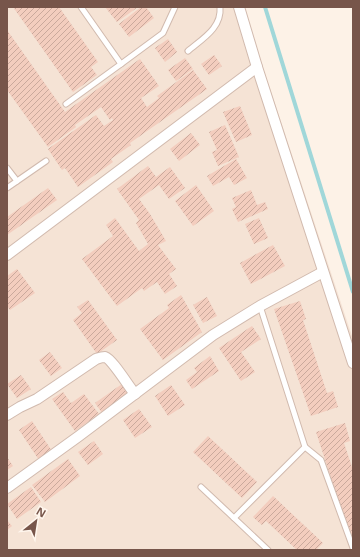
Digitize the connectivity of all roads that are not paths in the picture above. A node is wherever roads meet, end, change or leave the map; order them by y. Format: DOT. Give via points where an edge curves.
graph roads {
  1 [pos="80,7"];
  2 [pos="176,7"];
  3 [pos="220,7"];
  4 [pos="239,7"];
  5 [pos="188,51"];
  6 [pos="121,64"];
  7 [pos="257,67"];
  8 [pos="66,104"];
  9 [pos="46,161"];
  10 [pos="7,168"];
  11 [pos="17,181"];
  12 [pos="7,188"];
  13 [pos="7,254"];
  14 [pos="324,272"];
  15 [pos="260,306"];
  16 [pos="353,363"];
  17 [pos="135,394"];
  18 [pos="7,414"];
  19 [pos="305,447"];
  20 [pos="201,487"];
  21 [pos="7,488"];
  22 [pos="234,518"];
  23 [pos="353,548"];
  24 [pos="268,550"];
  1 -- 6 [label="lane"];
  2 -- 6 [label="lane" via="163,33"];
  3 -- 5 [label="lane" via="219,21 212,32"];
  4 -- 7 [label="street"];
  6 -- 8 [label="lane"];
  7 -- 13 [label="street"];
  7 -- 14 [label="street"];
  9 -- 11 [label="lane"];
  10 -- 11 [label="lane"];
  11 -- 12 [label="lane"];
  14 -- 15 [label="street"];
  14 -- 16 [label="street"];
  15 -- 17 [label="street" via="213,335"];
  15 -- 19 [label="lane"];
  17 -- 18 [label="street" via="111,362 106,357 100,357 38,399"];
  17 -- 21 [label="street"];
  19 -- 22 [label="lane"];
  19 -- 23 [label="lane" via="321,460"];
  20 -- 22 [label="lane"];
  22 -- 24 [label="lane"];
}
